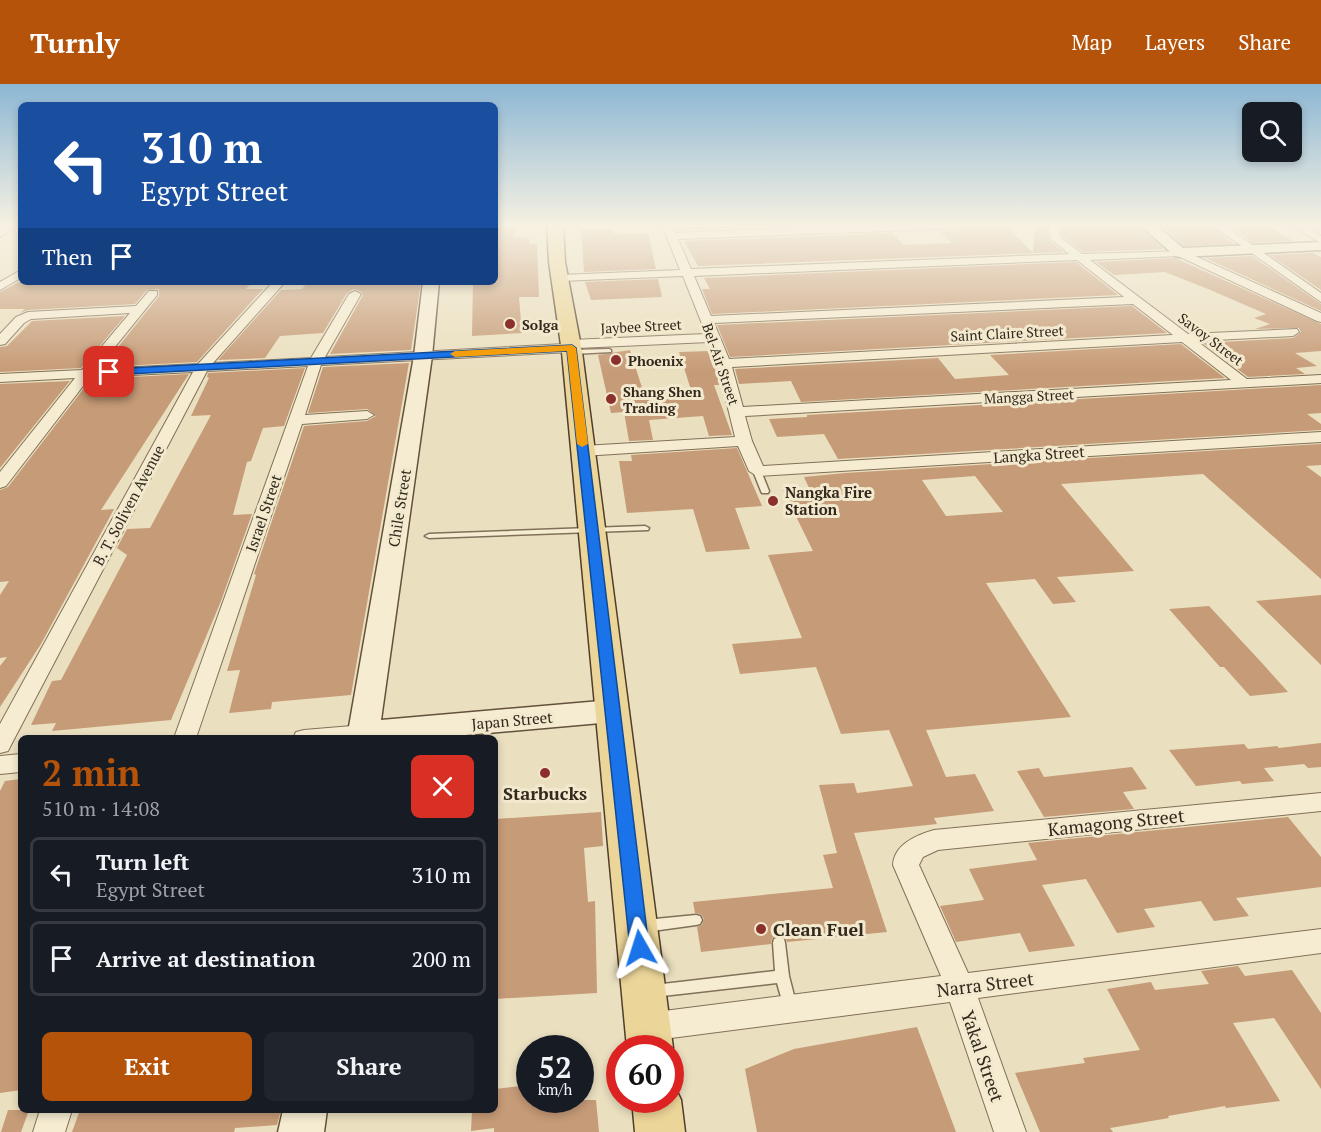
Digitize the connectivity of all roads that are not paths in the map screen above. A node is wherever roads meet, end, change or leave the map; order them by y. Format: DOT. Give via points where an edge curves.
graph roads {
  1 [pos="687,273"];
  2 [pos="560,274"];
  3 [pos="664,274"];
  4 [pos="1102,274"];
  5 [pos="1226,274"];
  6 [pos="1288,274"];
  7 [pos="18,275"];
  8 [pos="560,278"];
  9 [pos="276,285"];
  10 [pos="431,285"];
  11 [pos="0,287"];
  12 [pos="153,293"];
  13 [pos="355,294"];
  14 [pos="1321,298"];
  15 [pos="1135,300"];
  16 [pos="138,309"];
  17 [pos="1321,317"];
  18 [pos="706,320"];
  19 [pos="1293,332"];
  20 [pos="713,338"];
  21 [pos="1185,338"];
  22 [pos="0,341"];
  23 [pos="572,348"];
  24 [pos="423,356"];
  25 [pos="316,361"];
  26 [pos="724,363"];
  27 [pos="202,367"];
  28 [pos="86,373"];
  29 [pos="0,378"];
  30 [pos="1321,379"];
  31 [pos="1245,384"];
  32 [pos="737,412"];
  33 [pos="367,415"];
  34 [pos="297,420"];
  35 [pos="1321,437"];
  36 [pos="744,441"];
  37 [pos="583,452"];
  38 [pos="758,471"];
  39 [pos="0,483"];
  40 [pos="765,490"];
  41 [pos="645,528"];
  42 [pos="591,529"];
  43 [pos="429,537"];
  44 [pos="612,711"];
  45 [pos="186,735"];
  46 [pos="363,735"];
  47 [pos="0,745"];
  48 [pos="18,763"];
  49 [pos="0,765"];
  50 [pos="1318,806"];
  51 [pos="914,850"];
  52 [pos="696,920"];
  53 [pos="637,927"];
  54 [pos="1321,941"];
  55 [pos="779,943"];
  56 [pos="782,976"];
  57 [pos="960,987"];
  58 [pos="791,1009"];
  59 [pos="648,1022"];
  60 [pos="55,1113"];
  61 [pos="304,1113"];
  62 [pos="658,1113"];
  63 [pos="48,1132"];
  64 [pos="301,1132"];
  65 [pos="660,1132"];
  66 [pos="1010,1132"];
  1 -- 18 [label="street, Bel-Air Street"];
  2 -- 8 [label="main road"];
  3 -- 8 [label="street"];
  4 -- 15 [label="street, Savoy Street"];
  5 -- 17 [label="street"];
  6 -- 14 [label="street"];
  7 -- 11 [label="street"];
  8 -- 23 [label="main road"];
  9 -- 27 [label="street, B. T. Soliven Avenue"];
  10 -- 24 [label="street, Chile Street"];
  12 -- 16 [label="street"];
  13 -- 25 [label="street, Israel Street"];
  15 -- 18 [label="street"];
  15 -- 21 [label="street, Savoy Street"];
  16 -- 22 [label="street" via="28,316"];
  16 -- 28 [label="street"];
  18 -- 20 [label="street, Bel-Air Street"];
  19 -- 21 [label="street, Saint Claire Street"];
  20 -- 23 [label="street, Jaybee Street"];
  20 -- 26 [label="street, Bel-Air Street"];
  21 -- 26 [label="street, Saint Claire Street"];
  21 -- 31 [label="street, Savoy Street"];
  23 -- 24 [label="street, Jaybee Street"];
  23 -- 37 [label="main road"];
  24 -- 25 [label="street, Jaybee Street"];
  24 -- 46 [label="street, Chile Street"];
  25 -- 27 [label="street, Jaybee Street"];
  25 -- 34 [label="street, Israel Street"];
  26 -- 32 [label="street, Bel-Air Street"];
  27 -- 28 [label="street, Jaybee Street"];
  27 -- 47 [label="street, B. T. Soliven Avenue"];
  28 -- 29 [label="street, Jaybee Street"];
  28 -- 39 [label="street"];
  30 -- 31 [label="street, Mangga Street"];
  31 -- 32 [label="street, Mangga Street"];
  32 -- 36 [label="street, Bel-Air Street"];
  33 -- 34 [label="street"];
  34 -- 45 [label="street, Israel Street"];
  35 -- 38 [label="street, Langka Street"];
  36 -- 37 [label="street"];
  36 -- 38 [label="street, Bel-Air Street"];
  37 -- 42 [label="main road"];
  38 -- 40 [label="lane"];
  41 -- 42 [label="lane"];
  42 -- 43 [label="lane"];
  42 -- 44 [label="main road"];
  44 -- 46 [label="street, Japan Street"];
  44 -- 53 [label="main road"];
  48 -- 49 [label="street"];
  50 -- 51 [label="street, Kamagong Street" via="934,840"];
  51 -- 57 [label="street, Yakal Street" via="906,866"];
  52 -- 53 [label="lane"];
  53 -- 59 [label="main road"];
  54 -- 57 [label="street, Narra Street"];
  55 -- 56 [label="lane"];
  56 -- 58 [label="lane"];
  56 -- 59 [label="lane"];
  57 -- 58 [label="street, Narra Street"];
  57 -- 66 [label="street, Yakal Street"];
  58 -- 59 [label="street, Narra Street"];
  60 -- 63 [label="street"];
  61 -- 64 [label="street"];
  62 -- 65 [label="main road"];
}
